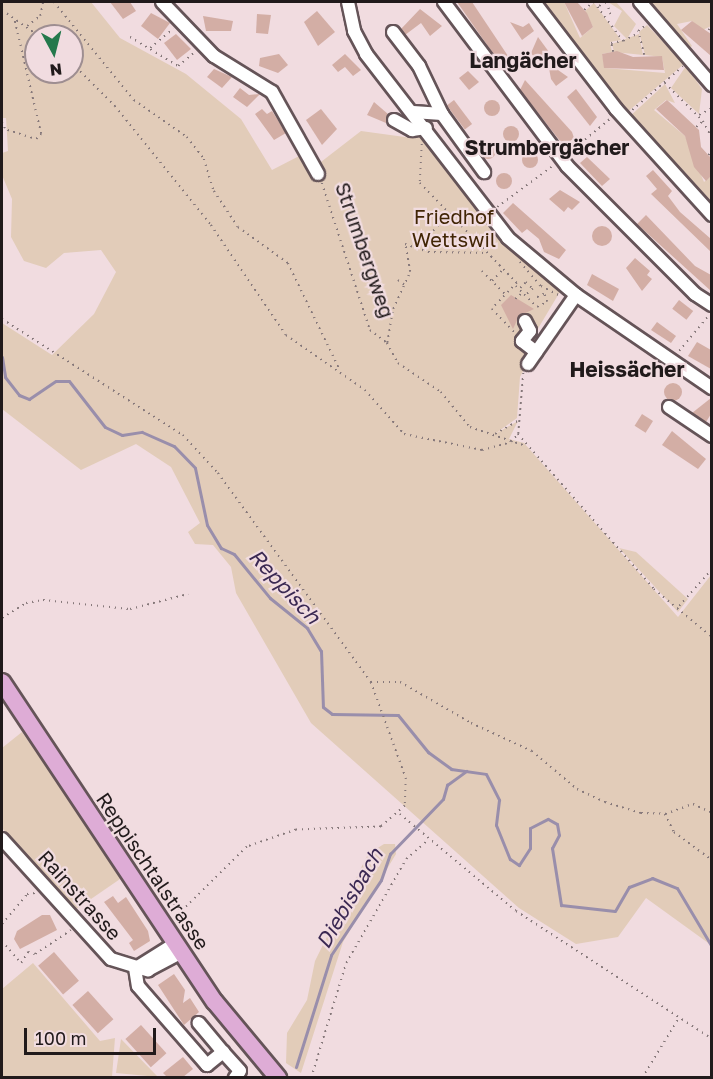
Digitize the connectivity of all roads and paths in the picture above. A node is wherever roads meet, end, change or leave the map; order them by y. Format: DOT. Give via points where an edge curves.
graph roads {
  1 [pos="43,2"];
  2 [pos="54,2"];
  3 [pos="162,2"];
  4 [pos="348,2"];
  5 [pos="444,2"];
  6 [pos="534,2"];
  7 [pos="594,2"];
  8 [pos="640,2"];
  9 [pos="599,6"];
  10 [pos="2,10"];
  11 [pos="584,10"];
  12 [pos="610,13"];
  13 [pos="607,15"];
  14 [pos="614,17"];
  15 [pos="14,19"];
  16 [pos="179,20"];
  17 [pos="650,21"];
  18 [pos="29,24"];
  19 [pos="24,26"];
  20 [pos="711,27"];
  21 [pos="708,30"];
  22 [pos="393,32"];
  23 [pos="639,33"];
  24 [pos="130,37"];
  25 [pos="623,41"];
  26 [pos="201,47"];
  27 [pos="149,49"];
  28 [pos="613,52"];
  29 [pos="644,55"];
  30 [pos="685,65"];
  31 [pos="84,75"];
  32 [pos="664,82"];
  33 [pos="711,85"];
  34 [pos="686,107"];
  35 [pos="711,108"];
  36 [pos="631,111"];
  37 [pos="682,111"];
  38 [pos="413,112"];
  39 [pos="442,114"];
  40 [pos="699,115"];
  41 [pos="614,116"];
  42 [pos="394,120"];
  43 [pos="704,121"];
  44 [pos="2,122"];
  45 [pos="696,127"];
  46 [pos="2,128"];
  47 [pos="5,128"];
  48 [pos="426,128"];
  49 [pos="711,138"];
  50 [pos="422,146"];
  51 [pos="711,152"];
  52 [pos="708,155"];
  53 [pos="564,156"];
  54 [pos="554,164"];
  55 [pos="483,172"];
  56 [pos="318,174"];
  57 [pos="499,205"];
  58 [pos="450,212"];
  59 [pos="711,215"];
  60 [pos="429,235"];
  61 [pos="489,254"];
  62 [pos="514,255"];
  63 [pos="504,268"];
  64 [pos="482,271"];
  65 [pos="398,280"];
  66 [pos="534,280"];
  67 [pos="491,281"];
  68 [pos="406,285"];
  69 [pos="515,285"];
  70 [pos="529,285"];
  71 [pos="519,289"];
  72 [pos="522,292"];
  73 [pos="505,295"];
  74 [pos="526,295"];
  75 [pos="573,298"];
  76 [pos="515,299"];
  77 [pos="534,299"];
  78 [pos="711,305"];
  79 [pos="711,313"];
  80 [pos="2,319"];
  81 [pos="525,321"];
  82 [pos="522,341"];
  83 [pos="387,343"];
  84 [pos="536,352"];
  85 [pos="671,360"];
  86 [pos="528,364"];
  87 [pos="340,370"];
  88 [pos="711,388"];
  89 [pos="669,407"];
  90 [pos="519,420"];
  91 [pos="494,434"];
  92 [pos="518,434"];
  93 [pos="711,436"];
  94 [pos="511,442"];
  95 [pos="524,445"];
  96 [pos="711,569"];
  97 [pos="188,594"];
  98 [pos="679,606"];
  99 [pos="2,618"];
  100 [pos="711,638"];
  101 [pos="2,682"];
  102 [pos="371,682"];
  103 [pos="711,813"];
  104 [pos="399,814"];
  105 [pos="665,814"];
  106 [pos="2,838"];
  107 [pos="428,839"];
  108 [pos="711,860"];
  109 [pos="33,897"];
  110 [pos="2,924"];
  111 [pos="72,926"];
  112 [pos="2,941"];
  113 [pos="181,943"];
  114 [pos="142,969"];
  115 [pos="678,1018"];
  116 [pos="199,1023"];
  117 [pos="711,1039"];
  118 [pos="223,1053"];
  119 [pos="235,1077"];
  120 [pos="278,1077"];
  121 [pos="312,1077"];
  122 [pos="331,1077"];
  123 [pos="642,1077"];
  1 -- 18 [label="path" via="40,16"];
  2 -- 87 [label="path" via="104,69 134,100 187,137 204,159 214,191 238,227 288,263"];
  3 -- 56 [label="street, Strumbergweg" via="214,56 272,92"];
  4 -- 38 [label="street" via="354,31 366,54"];
  5 -- 78 [label="street" via="567,166"];
  6 -- 59 [label="street" via="616,110"];
  7 -- 9 [label="path"];
  7 -- 11 [label="path"];
  8 -- 33 [label="street"];
  9 -- 12 [label="path" via="607,2"];
  9 -- 13 [label="path"];
  10 -- 15 [label="path"];
  12 -- 13 [label="path"];
  12 -- 14 [label="path"];
  13 -- 25 [label="path"];
  15 -- 19 [label="path"];
  15 -- 47 [label="path" via="41,134 36,139"];
  16 -- 27 [label="path"];
  17 -- 23 [label="path"];
  20 -- 21 [label="path"];
  22 -- 39 [label="street" via="419,66"];
  23 -- 25 [label="path"];
  23 -- 29 [label="path"];
  24 -- 27 [label="path"];
  25 -- 28 [label="path" via="611,43"];
  26 -- 27 [label="path" via="178,66"];
  30 -- 32 [label="path"];
  31 -- 87 [label="path" via="115,106 212,225 286,335"];
  32 -- 34 [label="path"];
  32 -- 36 [label="path"];
  34 -- 37 [label="path"];
  34 -- 40 [label="path"];
  35 -- 40 [label="path"];
  38 -- 39 [label="street"];
  38 -- 48 [label="street"];
  39 -- 55 [label="street"];
  40 -- 43 [label="path"];
  41 -- 53 [label="path"];
  42 -- 48 [label="street" via="412,130"];
  43 -- 45 [label="path"];
  43 -- 49 [label="path"];
  44 -- 47 [label="path"];
  46 -- 47 [label="path"];
  48 -- 75 [label="street" via="497,226"];
  50 -- 58 [label="path" via="420,183"];
  51 -- 52 [label="path"];
  54 -- 57 [label="path"];
  56 -- 83 [label="path, Strumbergweg" via="334,208 337,240 354,271 363,319"];
  58 -- 60 [label="path"];
  58 -- 61 [label="path"];
  61 -- 63 [label="path"];
  61 -- 68 [label="path" via="428,252 407,243"];
  62 -- 66 [label="path"];
  63 -- 67 [label="path"];
  63 -- 69 [label="path"];
  64 -- 67 [label="path"];
  65 -- 68 [label="path"];
  66 -- 70 [label="path"];
  66 -- 75 [label="path"];
  67 -- 73 [label="path"];
  68 -- 83 [label="path" via="393,309"];
  69 -- 71 [label="path"];
  69 -- 73 [label="path"];
  70 -- 71 [label="path"];
  70 -- 74 [label="path" via="533,289"];
  71 -- 72 [label="path"];
  72 -- 74 [label="path"];
  72 -- 76 [label="path"];
  73 -- 82 [label="path" via="492,309"];
  74 -- 77 [label="path"];
  75 -- 84 [label="street"];
  75 -- 85 [label="street"];
  77 -- 77 [label="path" via="540,307 547,302 541,294"];
  79 -- 85 [label="path"];
  80 -- 102 [label="path" via="183,435 218,473"];
  81 -- 82 [label="street" via="530,331"];
  82 -- 84 [label="street"];
  83 -- 91 [label="path, Strumbergweg" via="398,363 441,392 470,427"];
  84 -- 86 [label="street"];
  85 -- 88 [label="street"];
  86 -- 90 [label="path" via="519,389"];
  87 -- 94 [label="path" via="410,437 482,450"];
  89 -- 93 [label="street"];
  90 -- 91 [label="path"];
  90 -- 92 [label="path"];
  91 -- 94 [label="path, Strumbergweg"];
  92 -- 94 [label="path"];
  92 -- 95 [label="path"];
  94 -- 95 [label="path, Strumbergweg"];
  95 -- 98 [label="path" via="654,589"];
  96 -- 98 [label="path"];
  97 -- 99 [label="path" via="130,609 43,600 26,603"];
  98 -- 100 [label="path"];
  101 -- 113 [label="main road, Reppischtalstrasse"];
  102 -- 104 [label="path" via="408,787"];
  102 -- 105 [label="path" via="400,682 487,732 532,750 577,789 605,802 641,813"];
  103 -- 105 [label="path" via="684,804"];
  104 -- 107 [label="path"];
  104 -- 113 [label="path" via="371,831 296,830 247,847 181,912"];
  105 -- 108 [label="path" via="674,832"];
  106 -- 114 [label="street, Rainstrasse" via="111,959"];
  107 -- 115 [label="path" via="516,911"];
  107 -- 121 [label="path" via="406,859 346,963"];
  109 -- 110 [label="path" via="27,894"];
  111 -- 112 [label="path" via="34,954 28,952 21,963"];
  113 -- 114 [label="street"];
  113 -- 120 [label="main road, Reppischtalstrasse" via="237,1033"];
  114 -- 118 [label="street" via="138,986 207,1065"];
  115 -- 117 [label="path"];
  115 -- 123 [label="path"];
  116 -- 118 [label="street"];
  118 -- 119 [label="street" via="240,1071"];
  121 -- 122 [label="path"];
}
